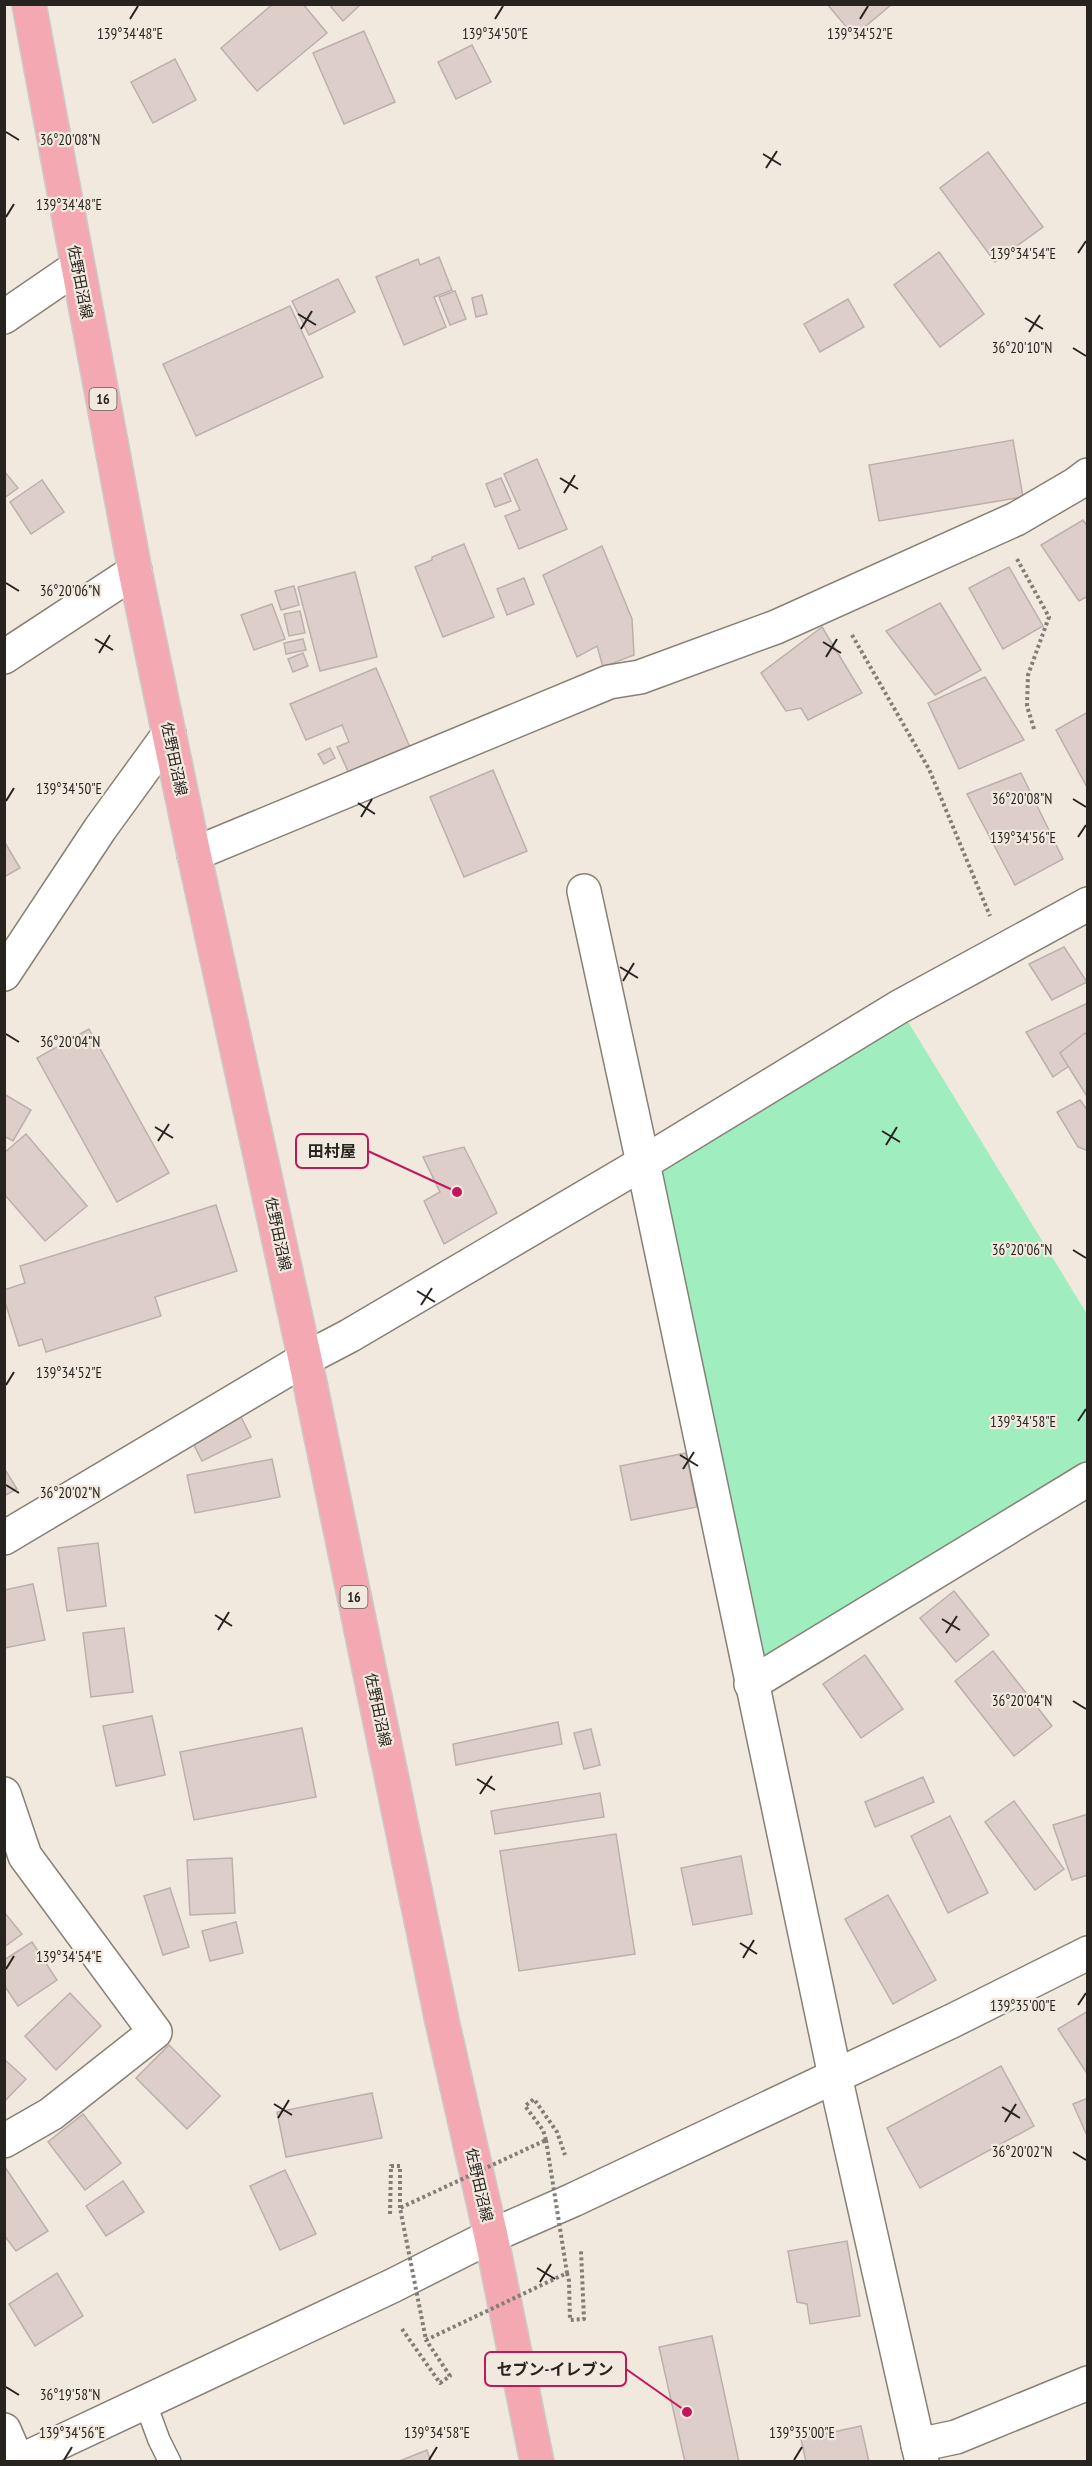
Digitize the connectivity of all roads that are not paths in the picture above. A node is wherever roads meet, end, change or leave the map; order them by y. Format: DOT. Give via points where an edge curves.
graph roads {
  1 [pos="29,4"];
  2 [pos="77,267"];
  3 [pos="4,317"];
  4 [pos="1088,475"];
  5 [pos="135,571"];
  6 [pos="4,657"];
  7 [pos="169,734"];
  8 [pos="194,854"];
  9 [pos="584,891"];
  10 [pos="1088,904"];
  11 [pos="4,974"];
  12 [pos="643,1163"];
  13 [pos="305,1359"];
  14 [pos="1088,1479"];
  15 [pos="4,1538"];
  16 [pos="752,1684"];
  17 [pos="4,1794"];
  18 [pos="1088,1953"];
  19 [pos="835,2076"];
  20 [pos="4,2141"];
  21 [pos="490,2236"];
  22 [pos="1088,2384"];
  23 [pos="145,2402"];
  24 [pos="4,2430"];
  25 [pos="920,2453"];
  26 [pos="18,2462"];
  27 [pos="170,2462"];
  28 [pos="537,2462"];
  1 -- 2 [label="main road, 佐野田沼線 / 16"];
  2 -- 3 [label="street"];
  2 -- 5 [label="main road, 佐野田沼線 / 16"];
  4 -- 8 [label="street" via="999,527 776,627 640,676 609,682"];
  5 -- 6 [label="street"];
  5 -- 7 [label="main road, 佐野田沼線 / 16"];
  7 -- 8 [label="main road, 佐野田沼線 / 16"];
  7 -- 11 [label="street" via="100,829"];
  8 -- 13 [label="main road, 佐野田沼線 / 16"];
  9 -- 12 [label="street"];
  10 -- 12 [label="street" via="899,1007"];
  12 -- 13 [label="street"];
  12 -- 16 [label="street"];
  13 -- 15 [label="street"];
  13 -- 21 [label="main road, 佐野田沼線 / 16"];
  14 -- 16 [label="street"];
  16 -- 19 [label="street"];
  17 -- 20 [label="street" via="25,1856 155,2032 51,2114"];
  18 -- 19 [label="street"];
  19 -- 21 [label="street"];
  19 -- 25 [label="street"];
  21 -- 23 [label="street"];
  21 -- 28 [label="main road, 佐野田沼線 / 16"];
  22 -- 25 [label="street"];
  23 -- 26 [label="street"];
  23 -- 27 [label="lane"];
  24 -- 26 [label="street"];
}
